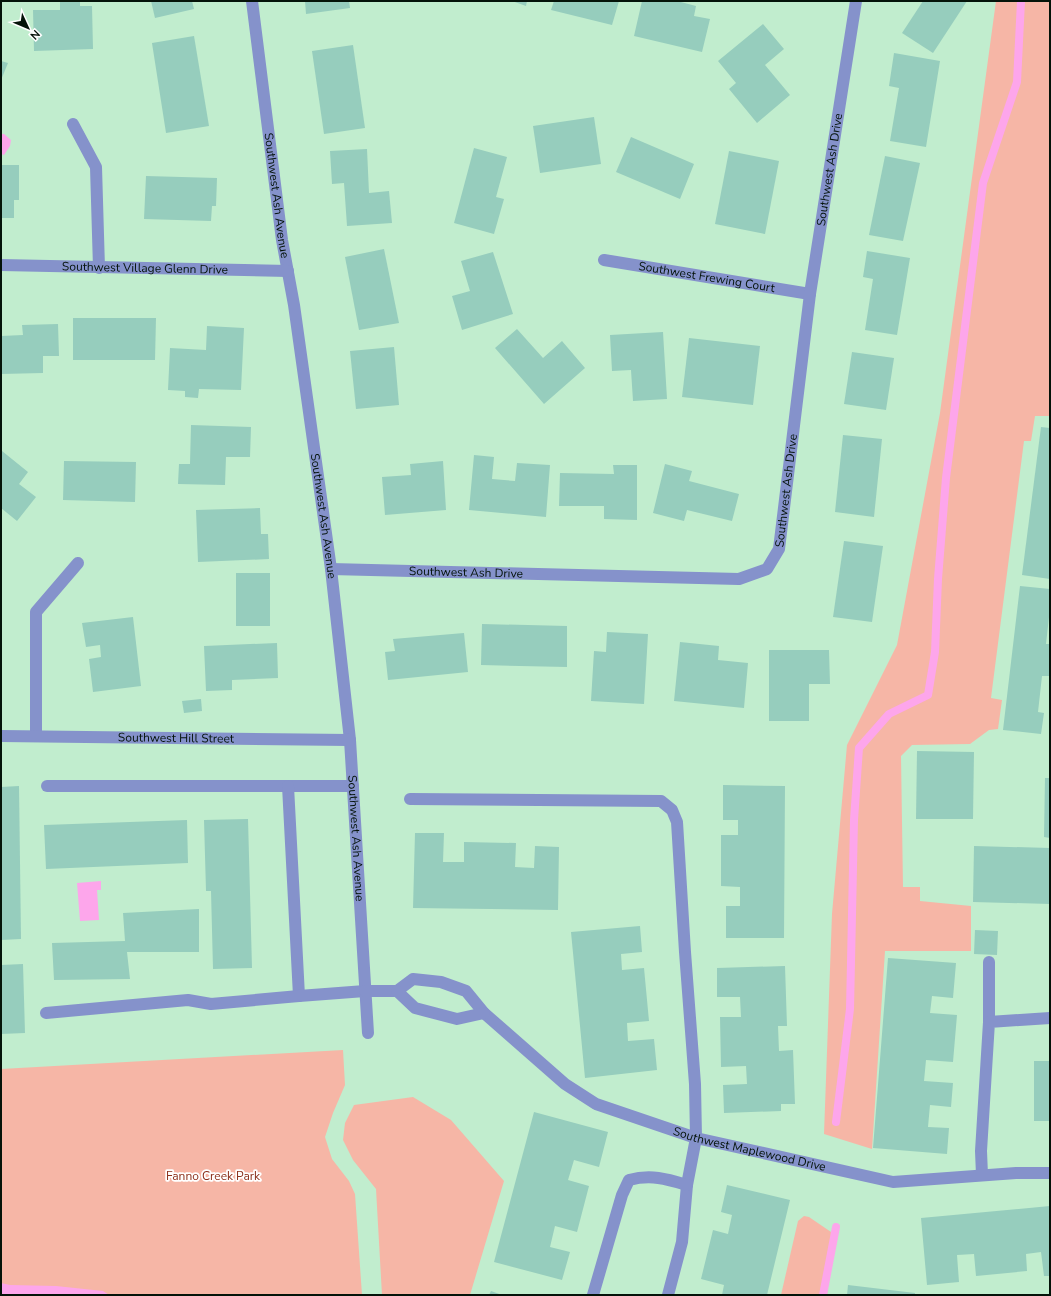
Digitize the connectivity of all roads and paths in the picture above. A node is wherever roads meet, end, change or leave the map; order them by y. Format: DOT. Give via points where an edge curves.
graph roads {
  1 [pos="252,1"];
  2 [pos="856,1"];
  3 [pos="73,124"];
  4 [pos="604,260"];
  5 [pos="1,265"];
  6 [pos="99,268"];
  7 [pos="288,271"];
  8 [pos="810,294"];
  9 [pos="78,564"];
  10 [pos="332,569"];
  11 [pos="1,736"];
  12 [pos="36,736"];
  13 [pos="350,740"];
  14 [pos="47,786"];
  15 [pos="288,786"];
  16 [pos="353,786"];
  17 [pos="410,799"];
  18 [pos="989,962"];
  19 [pos="365,991"];
  20 [pos="397,991"];
  21 [pos="299,996"];
  22 [pos="46,1013"];
  23 [pos="484,1013"];
  24 [pos="1050,1018"];
  25 [pos="989,1022"];
  26 [pos="368,1033"];
  27 [pos="696,1138"];
  28 [pos="1050,1172"];
  29 [pos="982,1175"];
  30 [pos="687,1185"];
  31 [pos="593,1295"];
  32 [pos="668,1295"];
  1 -- 7 [label="street, Southwest Ash Avenue"];
  2 -- 8 [label="street, Southwest Ash Drive"];
  3 -- 6 [label="street" via="96,167"];
  4 -- 8 [label="street, Southwest Frewing Court"];
  5 -- 6 [label="street, Southwest Village Glenn Drive"];
  6 -- 7 [label="street, Southwest Village Glenn Drive"];
  7 -- 10 [label="street, Southwest Ash Avenue"];
  8 -- 10 [label="street, Southwest Ash Drive" via="779,549 767,569 739,579"];
  9 -- 12 [label="street" via="36,612"];
  10 -- 13 [label="street, Southwest Ash Avenue"];
  11 -- 12 [label="street, Southwest Hill Street"];
  12 -- 13 [label="street, Southwest Hill Street"];
  13 -- 16 [label="street, Southwest Ash Avenue"];
  14 -- 15 [label="street"];
  15 -- 16 [label="street"];
  15 -- 21 [label="street"];
  16 -- 19 [label="street, Southwest Ash Avenue"];
  17 -- 27 [label="street" via="661,801 672,810 677,822 695,1084"];
  18 -- 25 [label="street"];
  19 -- 20 [label="street"];
  19 -- 21 [label="street"];
  19 -- 26 [label="street, Southwest Ash Avenue"];
  20 -- 23 [label="street" via="415,1008 457,1018"];
  20 -- 23 [label="street, Southwest Maplewood Drive" via="413,979 441,982 466,991"];
  21 -- 22 [label="street" via="211,1004 188,1000"];
  23 -- 27 [label="street, Southwest Maplewood Drive" via="565,1084 596,1104"];
  24 -- 25 [label="street"];
  25 -- 29 [label="street" via="981,1151"];
  27 -- 29 [label="street, Southwest Maplewood Drive" via="893,1182"];
  27 -- 30 [label="street"];
  28 -- 29 [label="street, Southwest Maplewood Drive"];
  30 -- 31 [label="street" via="663,1178 641,1177 629,1180 622,1195"];
  30 -- 32 [label="street" via="682,1242"];
}
